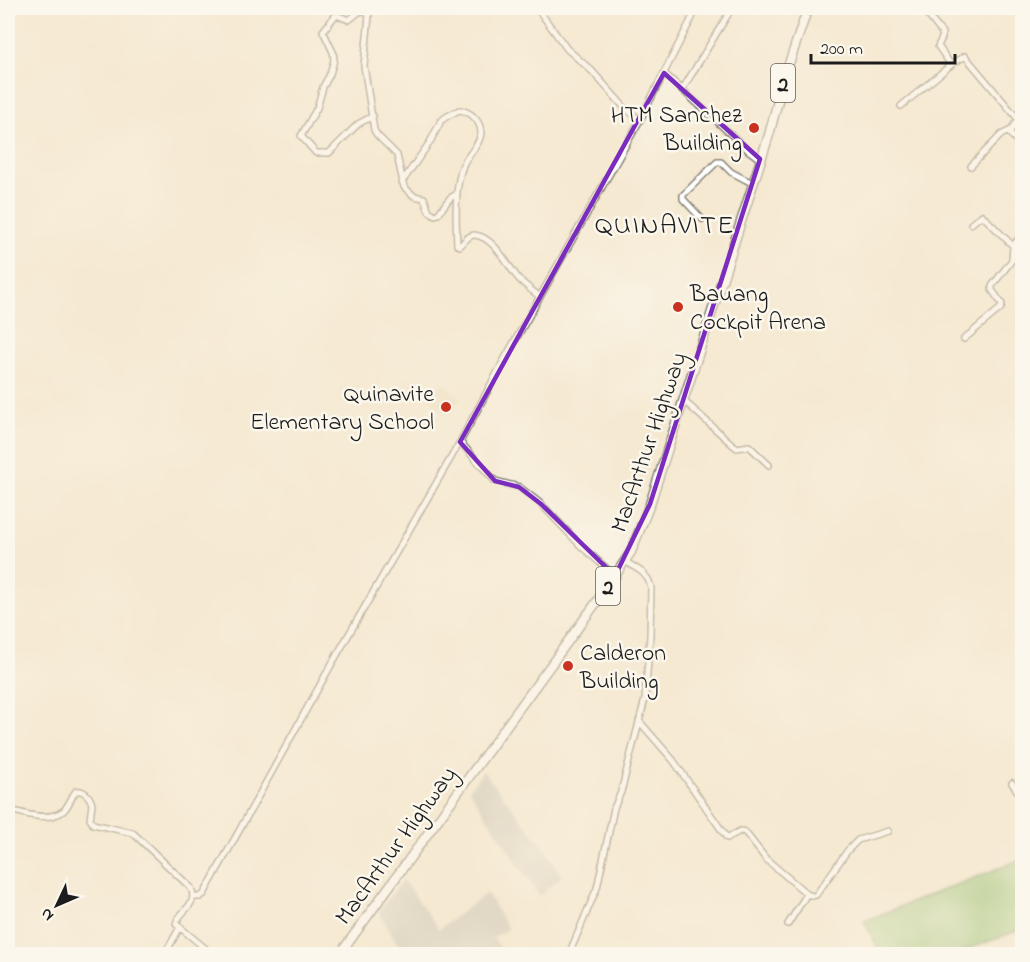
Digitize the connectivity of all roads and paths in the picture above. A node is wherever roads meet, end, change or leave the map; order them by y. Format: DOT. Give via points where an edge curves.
graph roads {
  1 [pos="537,8"];
  2 [pos="698,8"];
  3 [pos="732,8"];
  4 [pos="808,8"];
  5 [pos="922,8"];
  6 [pos="951,65"];
  7 [pos="664,73"];
  8 [pos="682,90"];
  9 [pos="901,106"];
  10 [pos="373,116"];
  11 [pos="640,120"];
  12 [pos="1009,131"];
  13 [pos="1023,146"];
  14 [pos="760,159"];
  15 [pos="971,166"];
  16 [pos="402,182"];
  17 [pos="752,183"];
  18 [pos="457,194"];
  19 [pos="702,219"];
  20 [pos="971,224"];
  21 [pos="1023,234"];
  22 [pos="1013,246"];
  23 [pos="540,297"];
  24 [pos="964,339"];
  25 [pos="683,400"];
  26 [pos="460,442"];
  27 [pos="769,465"];
  28 [pos="625,561"];
  29 [pos="615,576"];
  30 [pos="639,721"];
  31 [pos="1012,783"];
  32 [pos="1023,798"];
  33 [pos="8,809"];
  34 [pos="888,831"];
  35 [pos="807,894"];
  36 [pos="193,897"];
  37 [pos="788,924"];
  38 [pos="180,927"];
  39 [pos="165,954"];
  40 [pos="212,954"];
  41 [pos="340,954"];
  42 [pos="569,954"];
  1 -- 11 [label="street" via="567,49"];
  2 -- 7 [label="street"];
  3 -- 8 [label="street"];
  4 -- 14 [label="highway, MacArthur Highway / 2"];
  5 -- 6 [label="street" via="942,33 938,46"];
  6 -- 9 [label="street"];
  6 -- 12 [label="street" via="967,57 1017,119"];
  7 -- 8 [label="street"];
  7 -- 11 [label="street"];
  8 -- 14 [label="street"];
  10 -- 10 [label="street" via="358,124 329,153 316,153 301,136 330,74 333,52 323,31 337,15 349,20 365,10 369,16 364,66"];
  10 -- 16 [label="street" via="377,135 397,155"];
  11 -- 23 [label="street"];
  12 -- 13 [label="street"];
  12 -- 15 [label="street"];
  14 -- 17 [label="highway, MacArthur Highway / 2"];
  16 -- 18 [label="street" via="411,194 424,198 435,215"];
  16 -- 18 [label="street" via="441,121 459,110 465,111 477,122 481,135 464,162"];
  17 -- 19 [label="street" via="717,162 683,195 683,200"];
  17 -- 25 [label="highway, MacArthur Highway / 2"];
  18 -- 23 [label="street" via="458,246 474,235 488,242 504,256 522,283"];
  20 -- 22 [label="street" via="982,215"];
  21 -- 22 [label="street"];
  22 -- 24 [label="street" via="1012,260 992,286 1001,308"];
  23 -- 26 [label="street"];
  25 -- 27 [label="street" via="733,445 749,446"];
  25 -- 28 [label="highway, MacArthur Highway / 2" via="650,504"];
  26 -- 29 [label="street" via="495,481 519,487 541,504"];
  26 -- 36 [label="street" via="204,894"];
  28 -- 29 [label="highway, MacArthur Highway / 2"];
  28 -- 30 [label="street" via="642,572 651,587 645,699"];
  29 -- 41 [label="highway, MacArthur Highway / 2"];
  30 -- 35 [label="street" via="677,765 727,838 745,832 771,863"];
  30 -- 42 [label="street" via="614,808 597,888"];
  31 -- 32 [label="street"];
  33 -- 36 [label="street" via="34,816 56,815 65,809 76,791 82,791 92,804 93,824 133,833 191,888"];
  34 -- 35 [label="street" via="858,840 818,893"];
  35 -- 37 [label="street"];
  36 -- 38 [label="street" via="177,919"];
  38 -- 39 [label="street"];
  38 -- 40 [label="street"];
}
